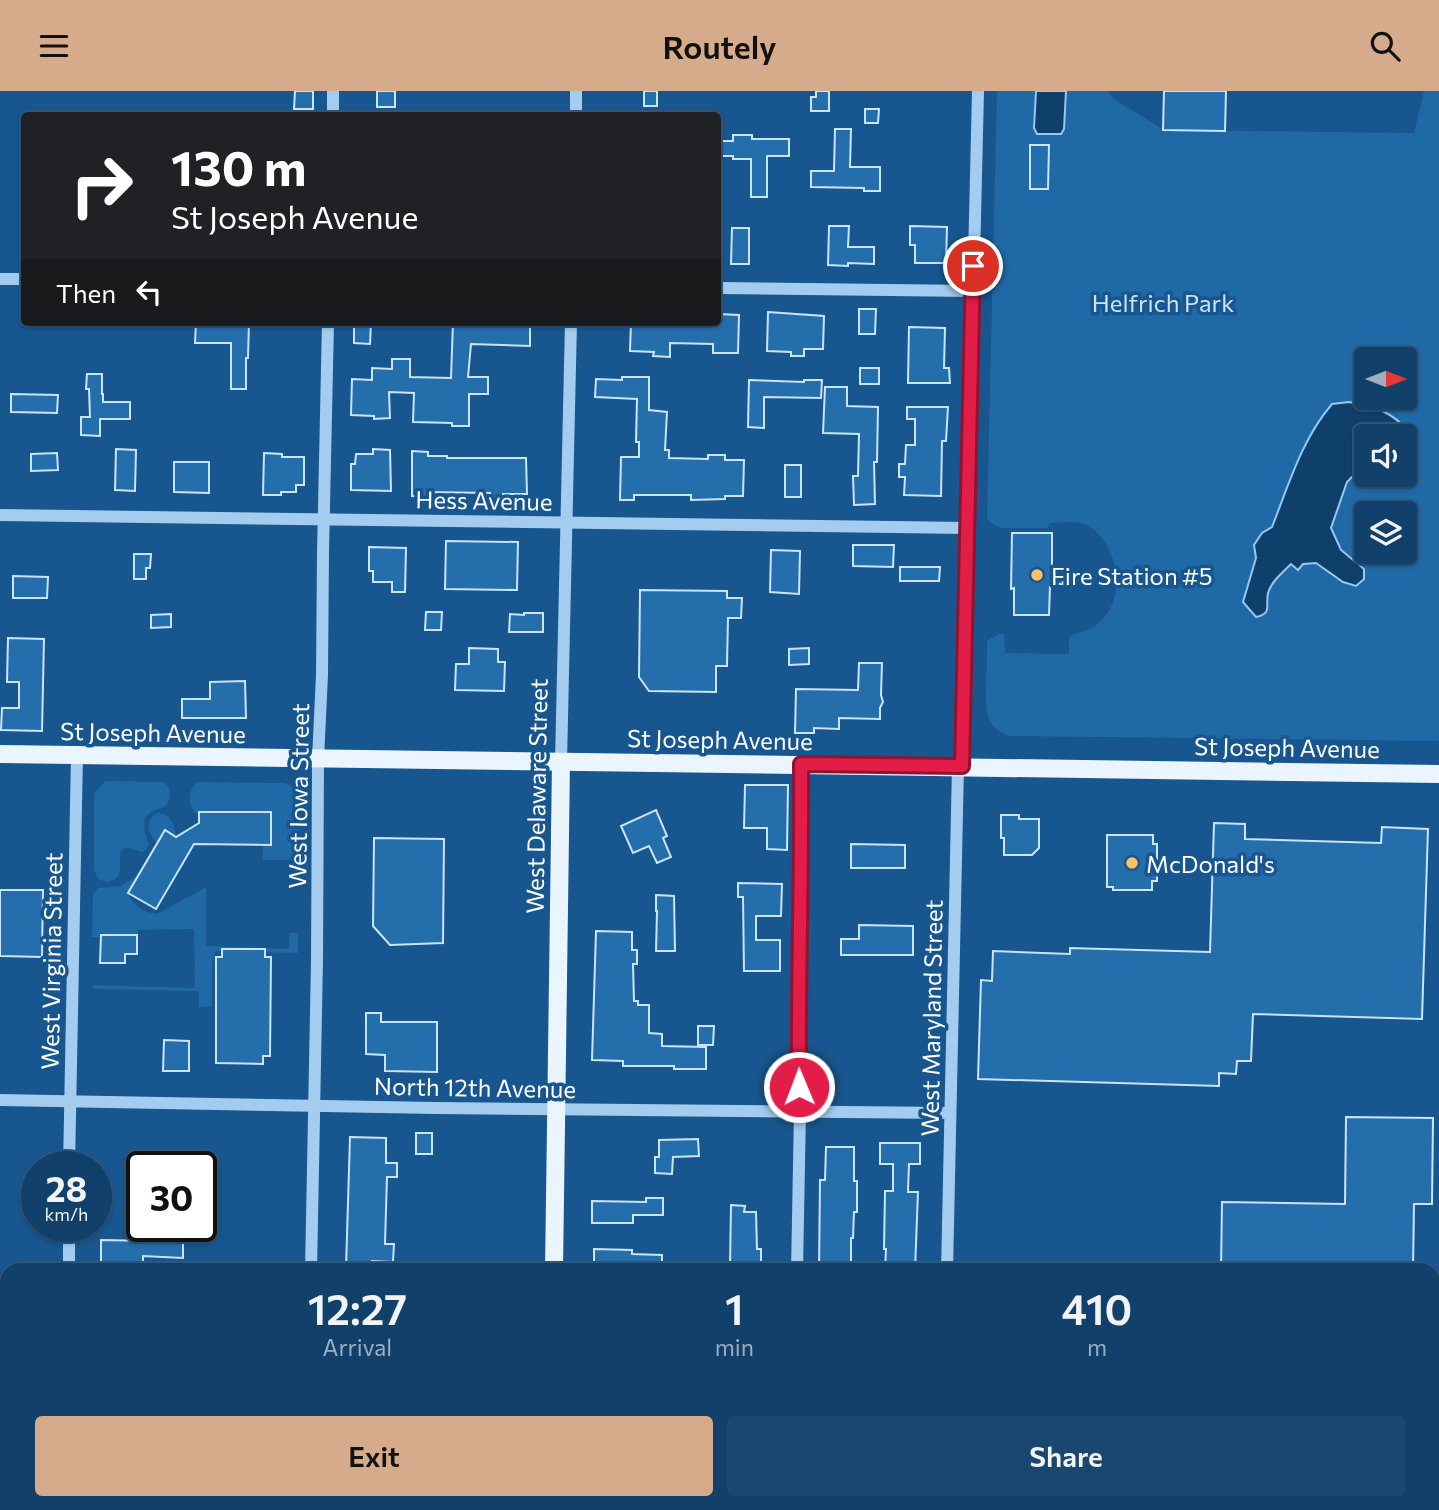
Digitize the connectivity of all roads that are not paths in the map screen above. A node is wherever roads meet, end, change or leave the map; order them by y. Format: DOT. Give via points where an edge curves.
graph roads {
  1 [pos="333,91"];
  2 [pos="576,91"];
  3 [pos="978,91"];
  4 [pos="333,112"];
  5 [pos="576,112"];
  6 [pos="0,279"];
  7 [pos="21,279"];
  8 [pos="721,288"];
  9 [pos="973,291"];
  10 [pos="328,326"];
  11 [pos="571,326"];
  12 [pos="0,515"];
  13 [pos="324,520"];
  14 [pos="565,522"];
  15 [pos="967,528"];
  16 [pos="0,754"];
  17 [pos="77,755"];
  18 [pos="318,759"];
  19 [pos="561,762"];
  20 [pos="801,764"];
  21 [pos="960,766"];
  22 [pos="1439,774"];
  23 [pos="0,1100"];
  24 [pos="69,1101"];
  25 [pos="314,1105"];
  26 [pos="556,1109"];
  27 [pos="800,1111"];
  28 [pos="950,1113"];
  29 [pos="69,1151"];
  30 [pos="69,1242"];
  31 [pos="69,1263"];
  32 [pos="311,1263"];
  33 [pos="554,1263"];
  34 [pos="797,1263"];
  35 [pos="947,1263"];
  1 -- 4 [label="street"];
  2 -- 5 [label="street"];
  3 -- 9 [label="street, West Maryland Street"];
  6 -- 7 [label="street"];
  8 -- 9 [label="street"];
  9 -- 15 [label="street, West Maryland Street"];
  10 -- 13 [label="street, West Iowa Street"];
  11 -- 14 [label="street, West Delaware Street"];
  12 -- 13 [label="street, Hess Avenue"];
  13 -- 14 [label="street, Hess Avenue"];
  13 -- 18 [label="street, West Iowa Street"];
  14 -- 15 [label="street, Hess Avenue"];
  14 -- 19 [label="street, West Delaware Street"];
  15 -- 21 [label="street, West Maryland Street"];
  16 -- 17 [label="main road, St Joseph Avenue"];
  17 -- 18 [label="main road, St Joseph Avenue"];
  17 -- 24 [label="street, West Virginia Street"];
  18 -- 19 [label="main road, St Joseph Avenue"];
  18 -- 25 [label="street, West Iowa Street"];
  19 -- 20 [label="main road, St Joseph Avenue"];
  19 -- 26 [label="main road, West Delaware Street"];
  20 -- 21 [label="main road, St Joseph Avenue"];
  20 -- 27 [label="street"];
  21 -- 22 [label="main road, St Joseph Avenue"];
  21 -- 28 [label="street, West Maryland Street"];
  23 -- 24 [label="street, North 12th Avenue"];
  24 -- 25 [label="street, North 12th Avenue"];
  24 -- 29 [label="street, West Virginia Street"];
  25 -- 26 [label="street, North 12th Avenue"];
  25 -- 32 [label="street, West Iowa Street"];
  26 -- 27 [label="street, North 12th Avenue"];
  26 -- 33 [label="main road, West Delaware Street"];
  27 -- 28 [label="street, North 12th Avenue"];
  27 -- 34 [label="street"];
  28 -- 35 [label="street, West Maryland Street"];
  30 -- 31 [label="street"];
}
